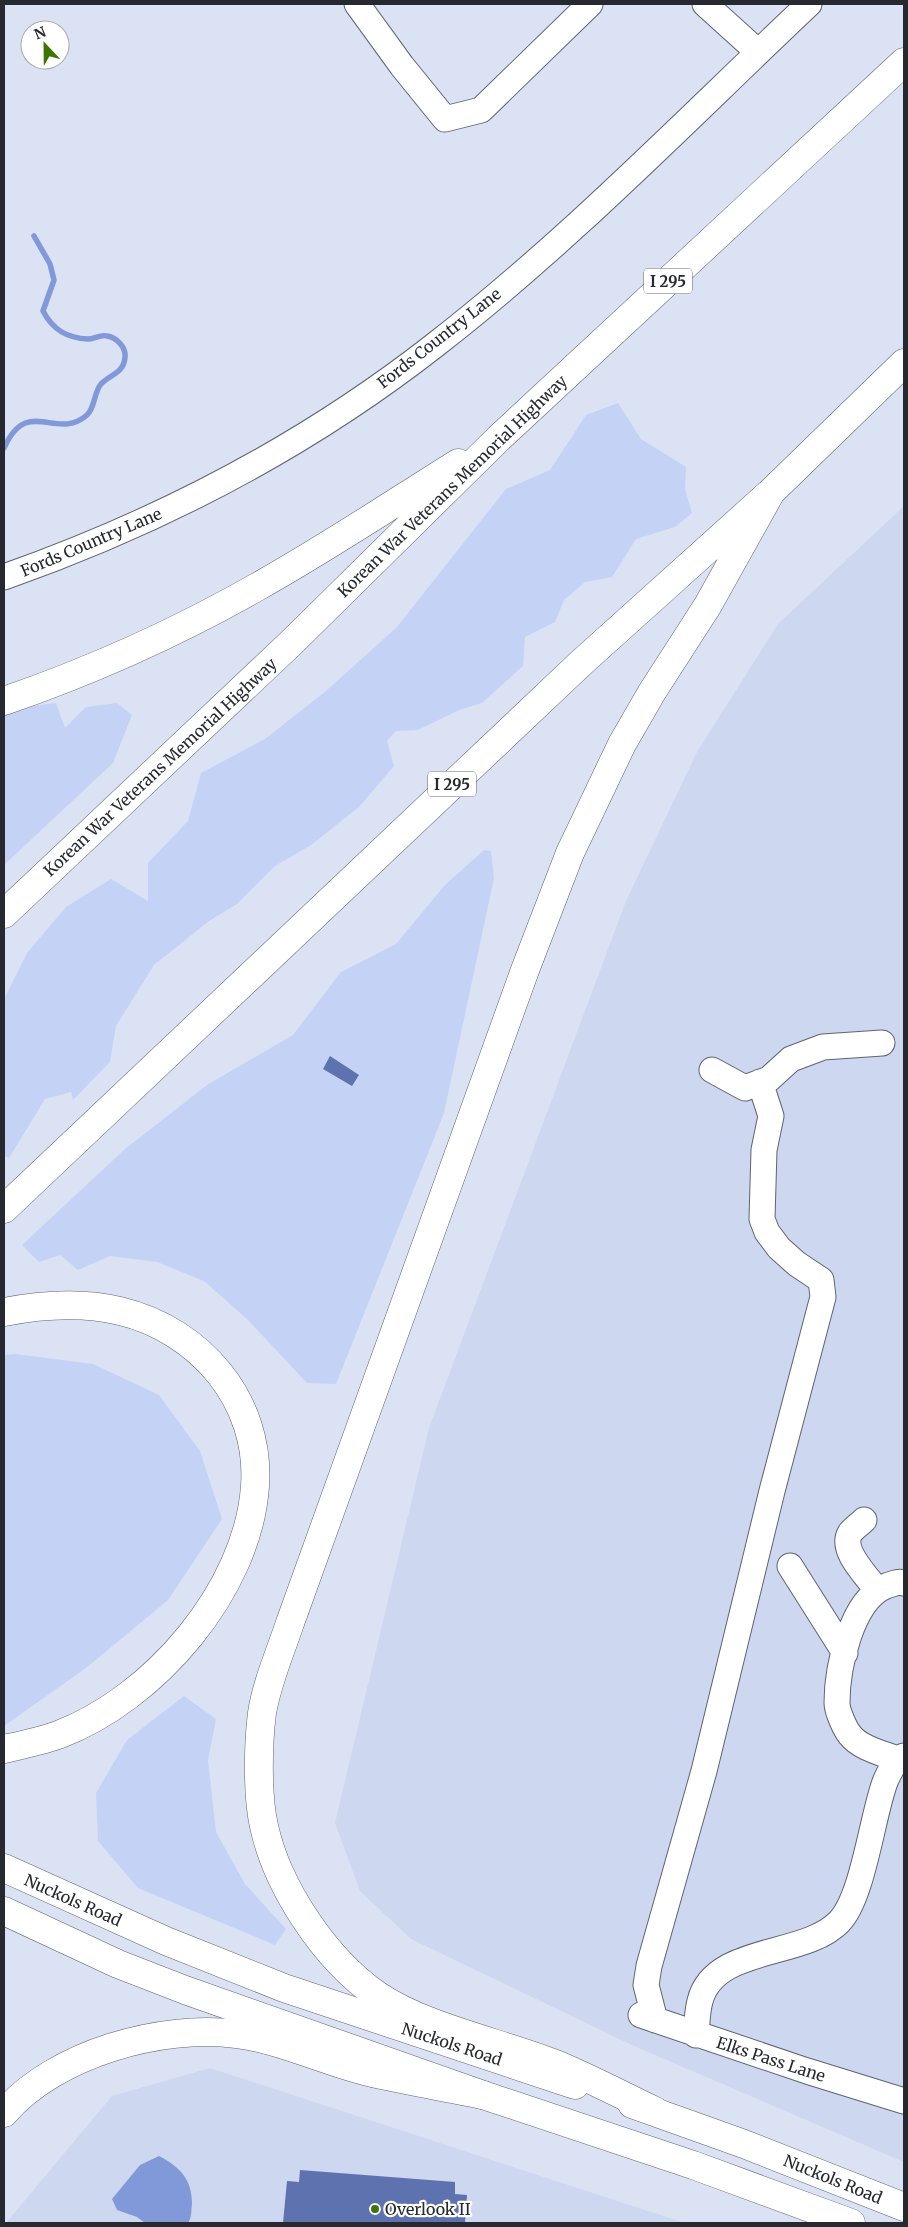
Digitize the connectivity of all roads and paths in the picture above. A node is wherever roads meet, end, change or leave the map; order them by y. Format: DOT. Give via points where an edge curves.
graph roads {
  1 [pos="357,4"];
  2 [pos="590,4"];
  3 [pos="705,4"];
  4 [pos="809,4"];
  5 [pos="758,52"];
  6 [pos="904,62"];
  7 [pos="904,364"];
  8 [pos="499,438"];
  9 [pos="771,492"];
  10 [pos="4,578"];
  11 [pos="4,701"];
  12 [pos="4,914"];
  13 [pos="882,1043"];
  14 [pos="712,1070"];
  15 [pos="760,1082"];
  16 [pos="4,1209"];
  17 [pos="4,1312"];
  18 [pos="864,1520"];
  19 [pos="790,1566"];
  20 [pos="904,1582"];
  21 [pos="877,1590"];
  22 [pos="845,1653"];
  23 [pos="4,1749"];
  24 [pos="901,1757"];
  25 [pos="4,1868"];
  26 [pos="4,1912"];
  27 [pos="696,2035"];
  28 [pos="483,2095"];
  29 [pos="904,2101"];
  30 [pos="655,2111"];
  31 [pos="4,2113"];
  32 [pos="904,2208"];
  33 [pos="851,2223"];
  1 -- 2 [label="street" via="445,119 481,110"];
  3 -- 5 [label="street"];
  4 -- 5 [label="street, Fords Country Lane"];
  5 -- 10 [label="street, Fords Country Lane" via="519,275 388,380 312,430 187,500 116,534"];
  6 -- 8 [label="main road, Korean War Veterans Memorial Highway / I 295"];
  7 -- 9 [label="main road, I 295"];
  8 -- 11 [label="main road" via="258,587 206,615 133,650"];
  8 -- 12 [label="main road, Korean War Veterans Memorial Highway / I 295" via="292,642"];
  9 -- 16 [label="main road, I 295" via="581,663"];
  9 -- 30 [label="main road" via="708,606 622,744 570,853 294,1614 269,1685 260,1732 261,1806 264,1827 280,1874 304,1917 350,1970 377,1995 417,2016 554,2064"];
  13 -- 15 [label="street" via="823,1047 791,1059 769,1079"];
  14 -- 15 [label="street" via="745,1088"];
  15 -- 27 [label="street, Elks Pass Lane" via="771,1116 764,1150 762,1219 779,1248 821,1280 823,1297 704,1771 649,1966 647,2017"];
  17 -- 23 [label="main road" via="34,1308 105,1308 154,1322 188,1341 222,1375 243,1410 251,1437 255,1484 248,1526 229,1575 208,1612 185,1642 132,1693 83,1723 58,1735"];
  18 -- 21 [label="street" via="850,1533 847,1543 851,1557"];
  19 -- 22 [label="street"];
  20 -- 21 [label="street"];
  21 -- 22 [label="street" via="856,1616"];
  22 -- 24 [label="street" via="836,1706 850,1735 865,1747"];
  24 -- 27 [label="street" via="885,1782 854,1897 841,1921 806,1943 741,1961 710,1980 700,2000"];
  25 -- 30 [label="main road, Nuckols Road" via="166,1941 284,1988"];
  26 -- 28 [label="main road" via="118,1964 185,1990"];
  27 -- 29 [label="street, Elks Pass Lane"];
  28 -- 31 [label="main road" via="366,2072 275,2042 236,2034 203,2032 157,2036 80,2059 43,2080"];
  28 -- 33 [label="main road" via="693,2165"];
  30 -- 32 [label="main road, Nuckols Road"];
}
